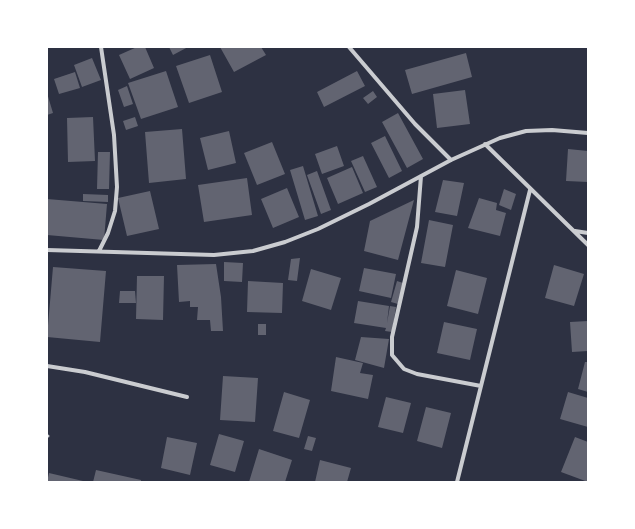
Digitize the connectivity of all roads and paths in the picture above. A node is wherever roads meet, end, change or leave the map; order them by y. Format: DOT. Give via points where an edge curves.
graph roads {
  1 [pos="101,47"];
  2 [pos="349,47"];
  3 [pos="588,133"];
  4 [pos="485,144"];
  5 [pos="451,160"];
  6 [pos="421,176"];
  7 [pos="530,190"];
  8 [pos="574,231"];
  9 [pos="588,232"];
  10 [pos="588,245"];
  11 [pos="47,250"];
  12 [pos="99,251"];
  13 [pos="47,366"];
  14 [pos="481,386"];
  15 [pos="187,397"];
  16 [pos="457,482"];
  1 -- 12 [label="street" via="114,135 117,187 115,211"];
  2 -- 5 [label="street" via="415,124"];
  3 -- 4 [label="street" via="526,131"];
  4 -- 5 [label="street"];
  4 -- 7 [label="street"];
  5 -- 6 [label="street"];
  6 -- 12 [label="street" via="318,229 253,251 214,255"];
  6 -- 14 [label="street" via="417,227 392,337 392,355 404,369 417,374"];
  7 -- 8 [label="street"];
  7 -- 14 [label="street"];
  8 -- 9 [label="street"];
  8 -- 10 [label="street"];
  11 -- 12 [label="street"];
  13 -- 15 [label="street" via="85,372"];
  14 -- 16 [label="street"];
}
